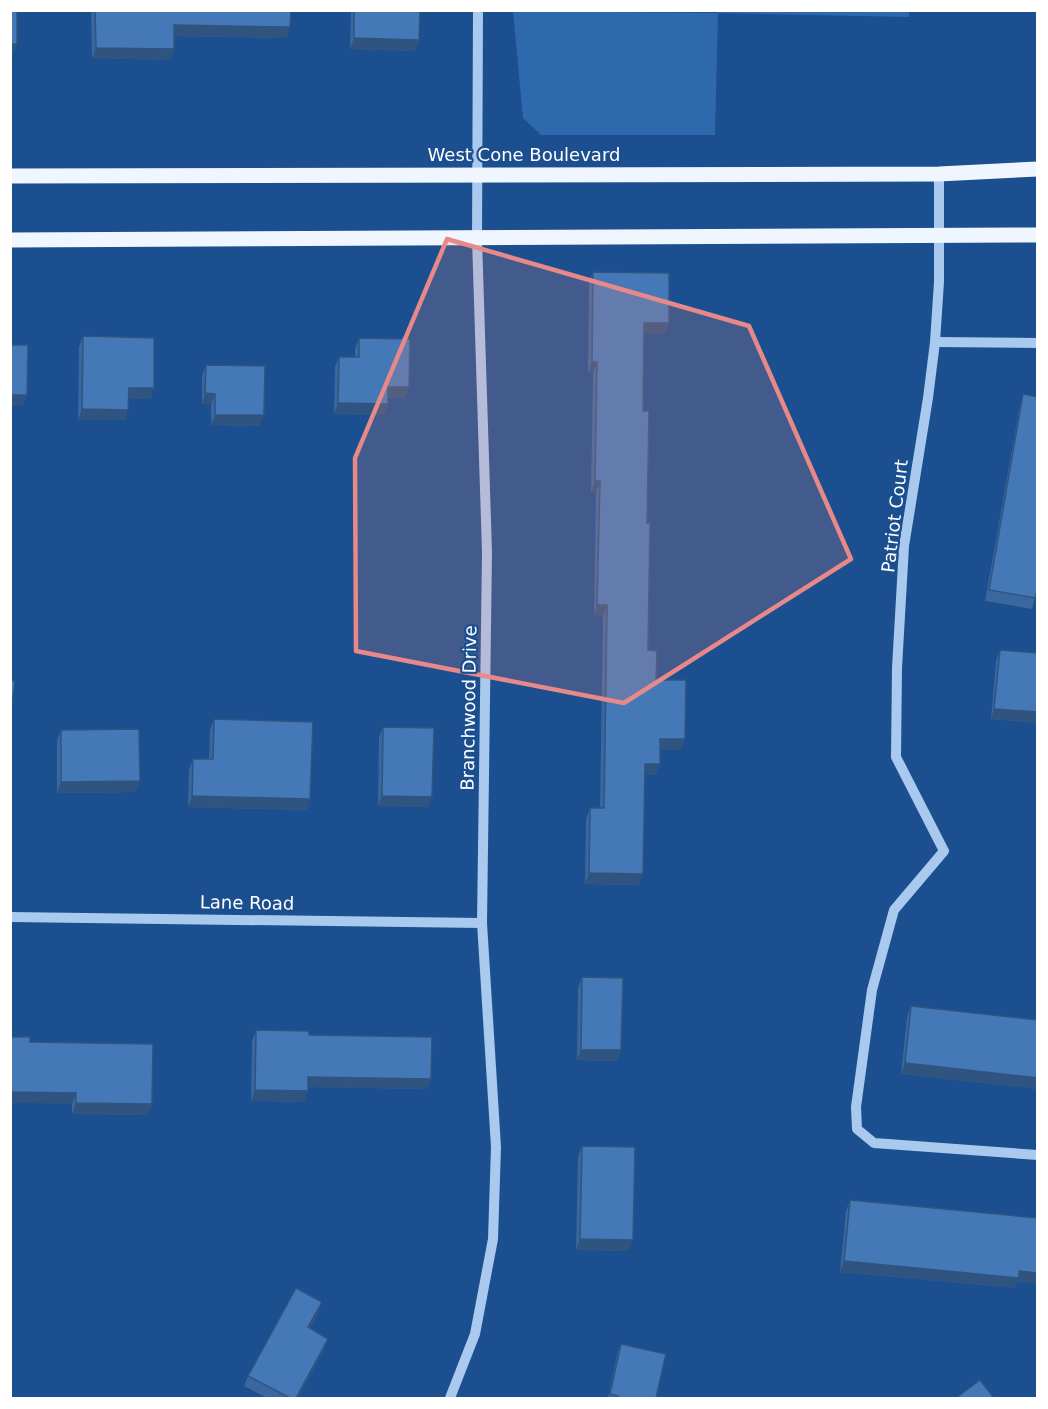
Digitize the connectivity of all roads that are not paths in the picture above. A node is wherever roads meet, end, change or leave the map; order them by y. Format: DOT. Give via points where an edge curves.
graph roads {
  1 [pos="478,10"];
  2 [pos="1038,169"];
  3 [pos="478,174"];
  4 [pos="939,174"];
  5 [pos="10,176"];
  6 [pos="1038,235"];
  7 [pos="938,237"];
  8 [pos="477,238"];
  9 [pos="10,240"];
  10 [pos="935,342"];
  11 [pos="1038,343"];
  12 [pos="10,917"];
  13 [pos="482,923"];
  14 [pos="1038,1155"];
  15 [pos="450,1398"];
  1 -- 3 [label="street, Branchwood Drive"];
  2 -- 4 [label="main road, West Cone Boulevard"];
  3 -- 4 [label="main road, West Cone Boulevard"];
  3 -- 5 [label="main road, West Cone Boulevard"];
  3 -- 8 [label="street, Branchwood Drive"];
  4 -- 7 [label="street, Patriot Court"];
  6 -- 7 [label="main road"];
  7 -- 8 [label="main road"];
  7 -- 10 [label="street, Patriot Court"];
  8 -- 9 [label="main road"];
  8 -- 13 [label="street, Branchwood Drive" via="487,552"];
  10 -- 11 [label="street"];
  10 -- 14 [label="street, Patriot Court" via="904,546 896,757 944,851 894,909 872,990 856,1107 857,1129 874,1143"];
  12 -- 13 [label="street, Lane Road"];
  13 -- 15 [label="street, Branchwood Drive" via="496,1147 493,1239 475,1334"];
}
